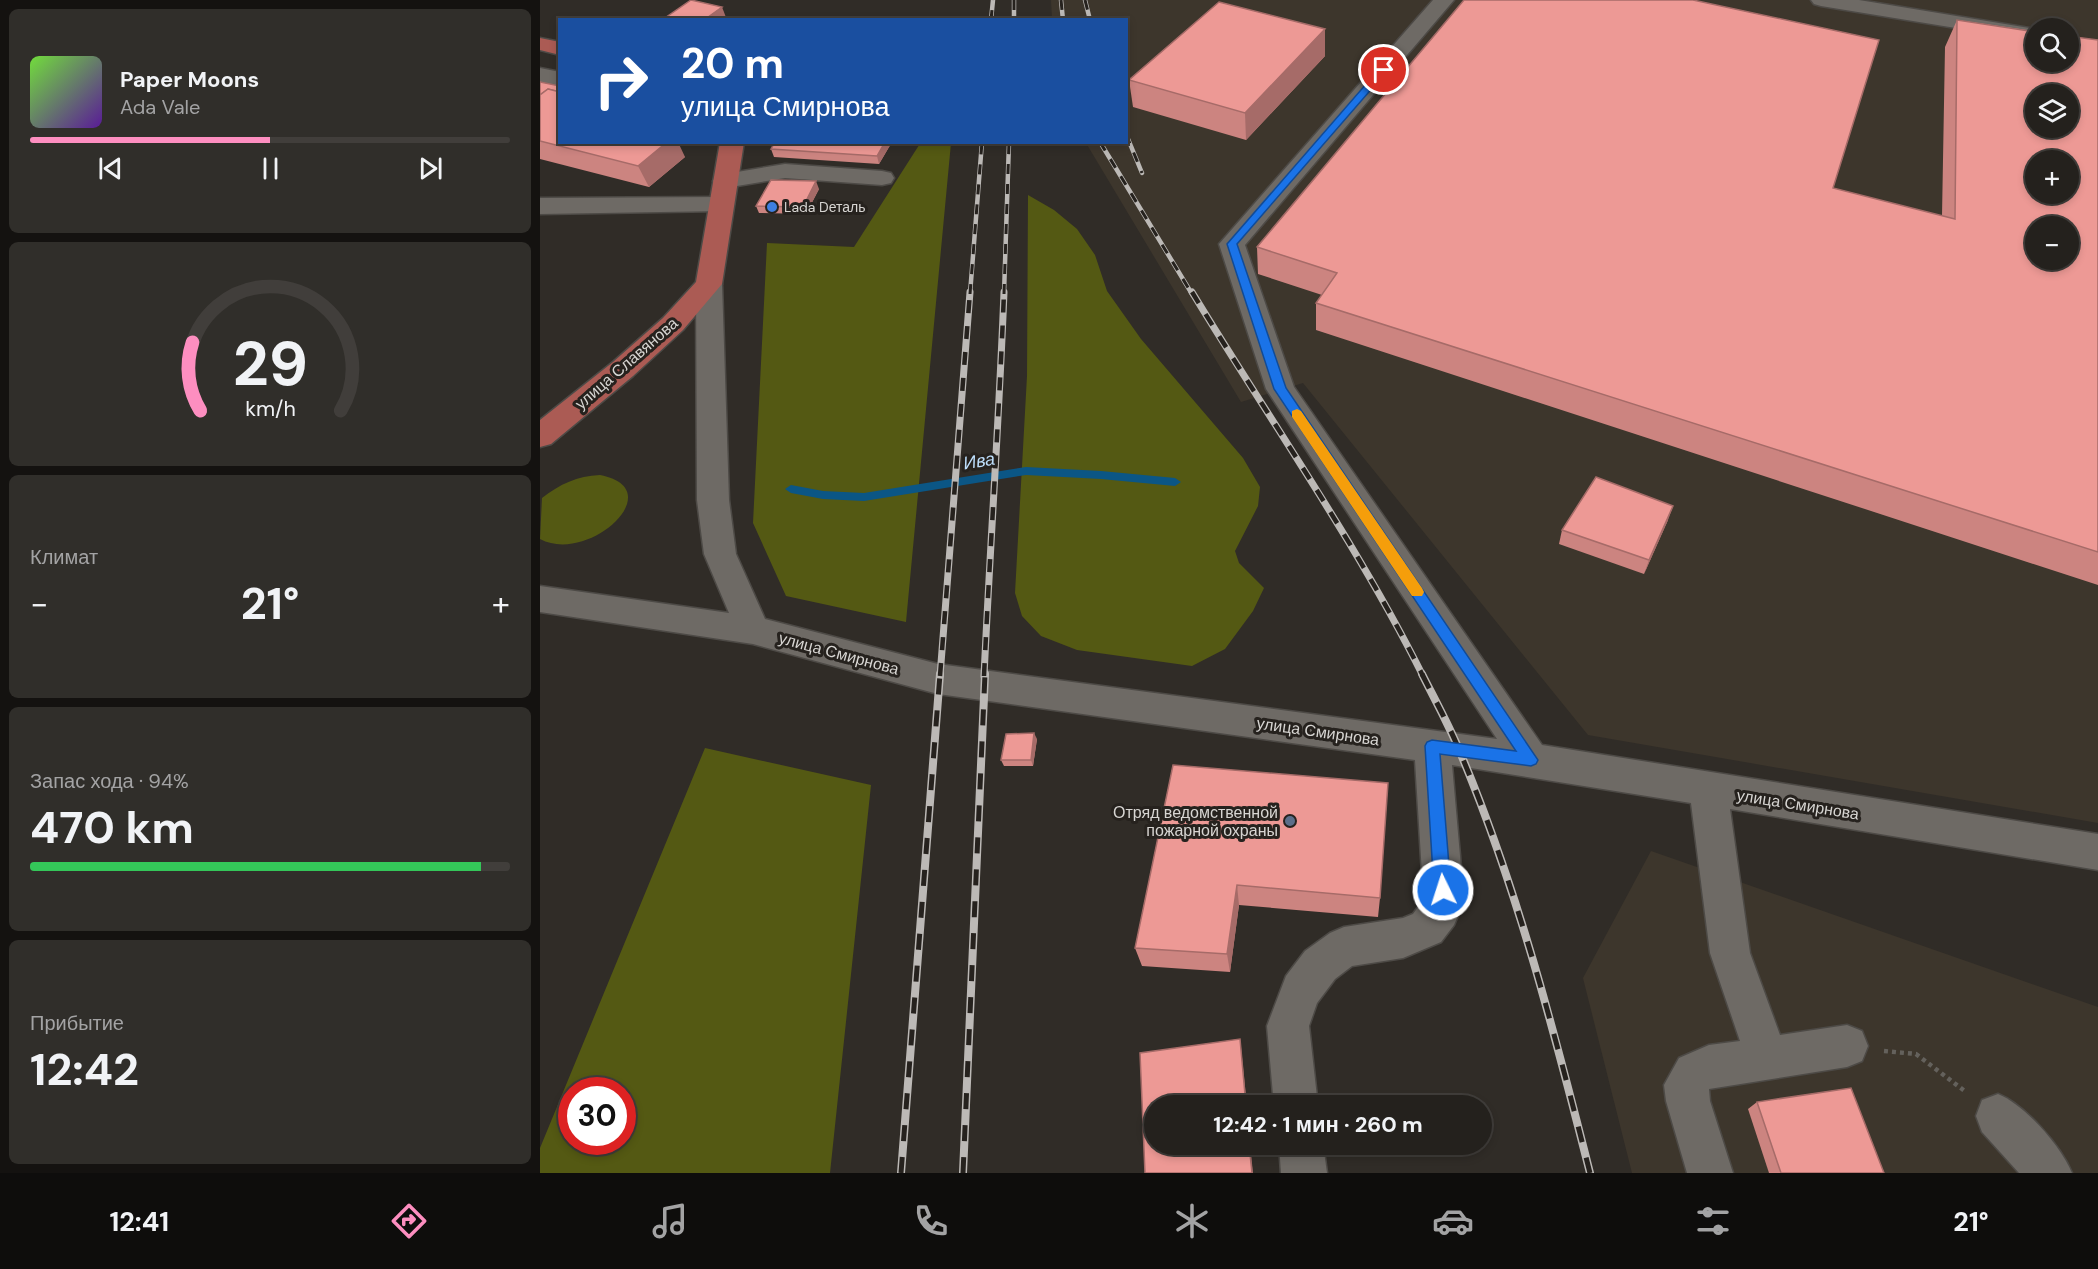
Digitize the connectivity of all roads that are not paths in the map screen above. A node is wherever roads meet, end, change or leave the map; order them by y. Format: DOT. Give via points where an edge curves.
graph roads {
  1 [pos="1444,0"];
  2 [pos="1821,0"];
  3 [pos="2025,33"];
  4 [pos="540,44"];
  5 [pos="558,48"];
  6 [pos="540,75"];
  7 [pos="558,80"];
  8 [pos="732,144"];
  9 [pos="882,178"];
  10 [pos="723,192"];
  11 [pos="540,206"];
  12 [pos="709,284"];
  13 [pos="540,436"];
  14 [pos="540,598"];
  15 [pos="753,630"];
  16 [pos="1432,746"];
  17 [pos="1531,760"];
  18 [pos="1708,789"];
  19 [pos="2098,852"];
  20 [pos="1847,1046"];
  21 [pos="1767,1058"];
  22 [pos="1295,1095"];
  23 [pos="1998,1116"];
  24 [pos="1302,1155"];
  25 [pos="1304,1173"];
  26 [pos="1710,1173"];
  27 [pos="2049,1173"];
  1 -- 17 [label="street" via="1232,244 1280,389"];
  2 -- 3 [label="street"];
  4 -- 5 [label="main road"];
  6 -- 7 [label="street"];
  8 -- 10 [label="main road"];
  9 -- 10 [label="street" via="785,171"];
  10 -- 11 [label="street"];
  10 -- 12 [label="main road"];
  12 -- 13 [label="main road, улица Славянова" via="674,324 624,369"];
  12 -- 15 [label="street" via="713,500 720,554"];
  14 -- 15 [label="street, улица Смирнова"];
  15 -- 16 [label="street, улица Смирнова" via="938,679"];
  16 -- 17 [label="street, улица Смирнова"];
  16 -- 22 [label="street" via="1443,890 1440,911 1427,928 1403,938 1344,947 1320,965 1301,991 1288,1026"];
  17 -- 18 [label="street, улица Смирнова"];
  18 -- 19 [label="street, улица Смирнова"];
  18 -- 21 [label="street" via="1730,954"];
  20 -- 21 [label="street"];
  21 -- 26 [label="street" via="1709,1067 1694,1073 1686,1085"];
  23 -- 27 [label="street"];
  24 -- 25 [label="street"];
}
